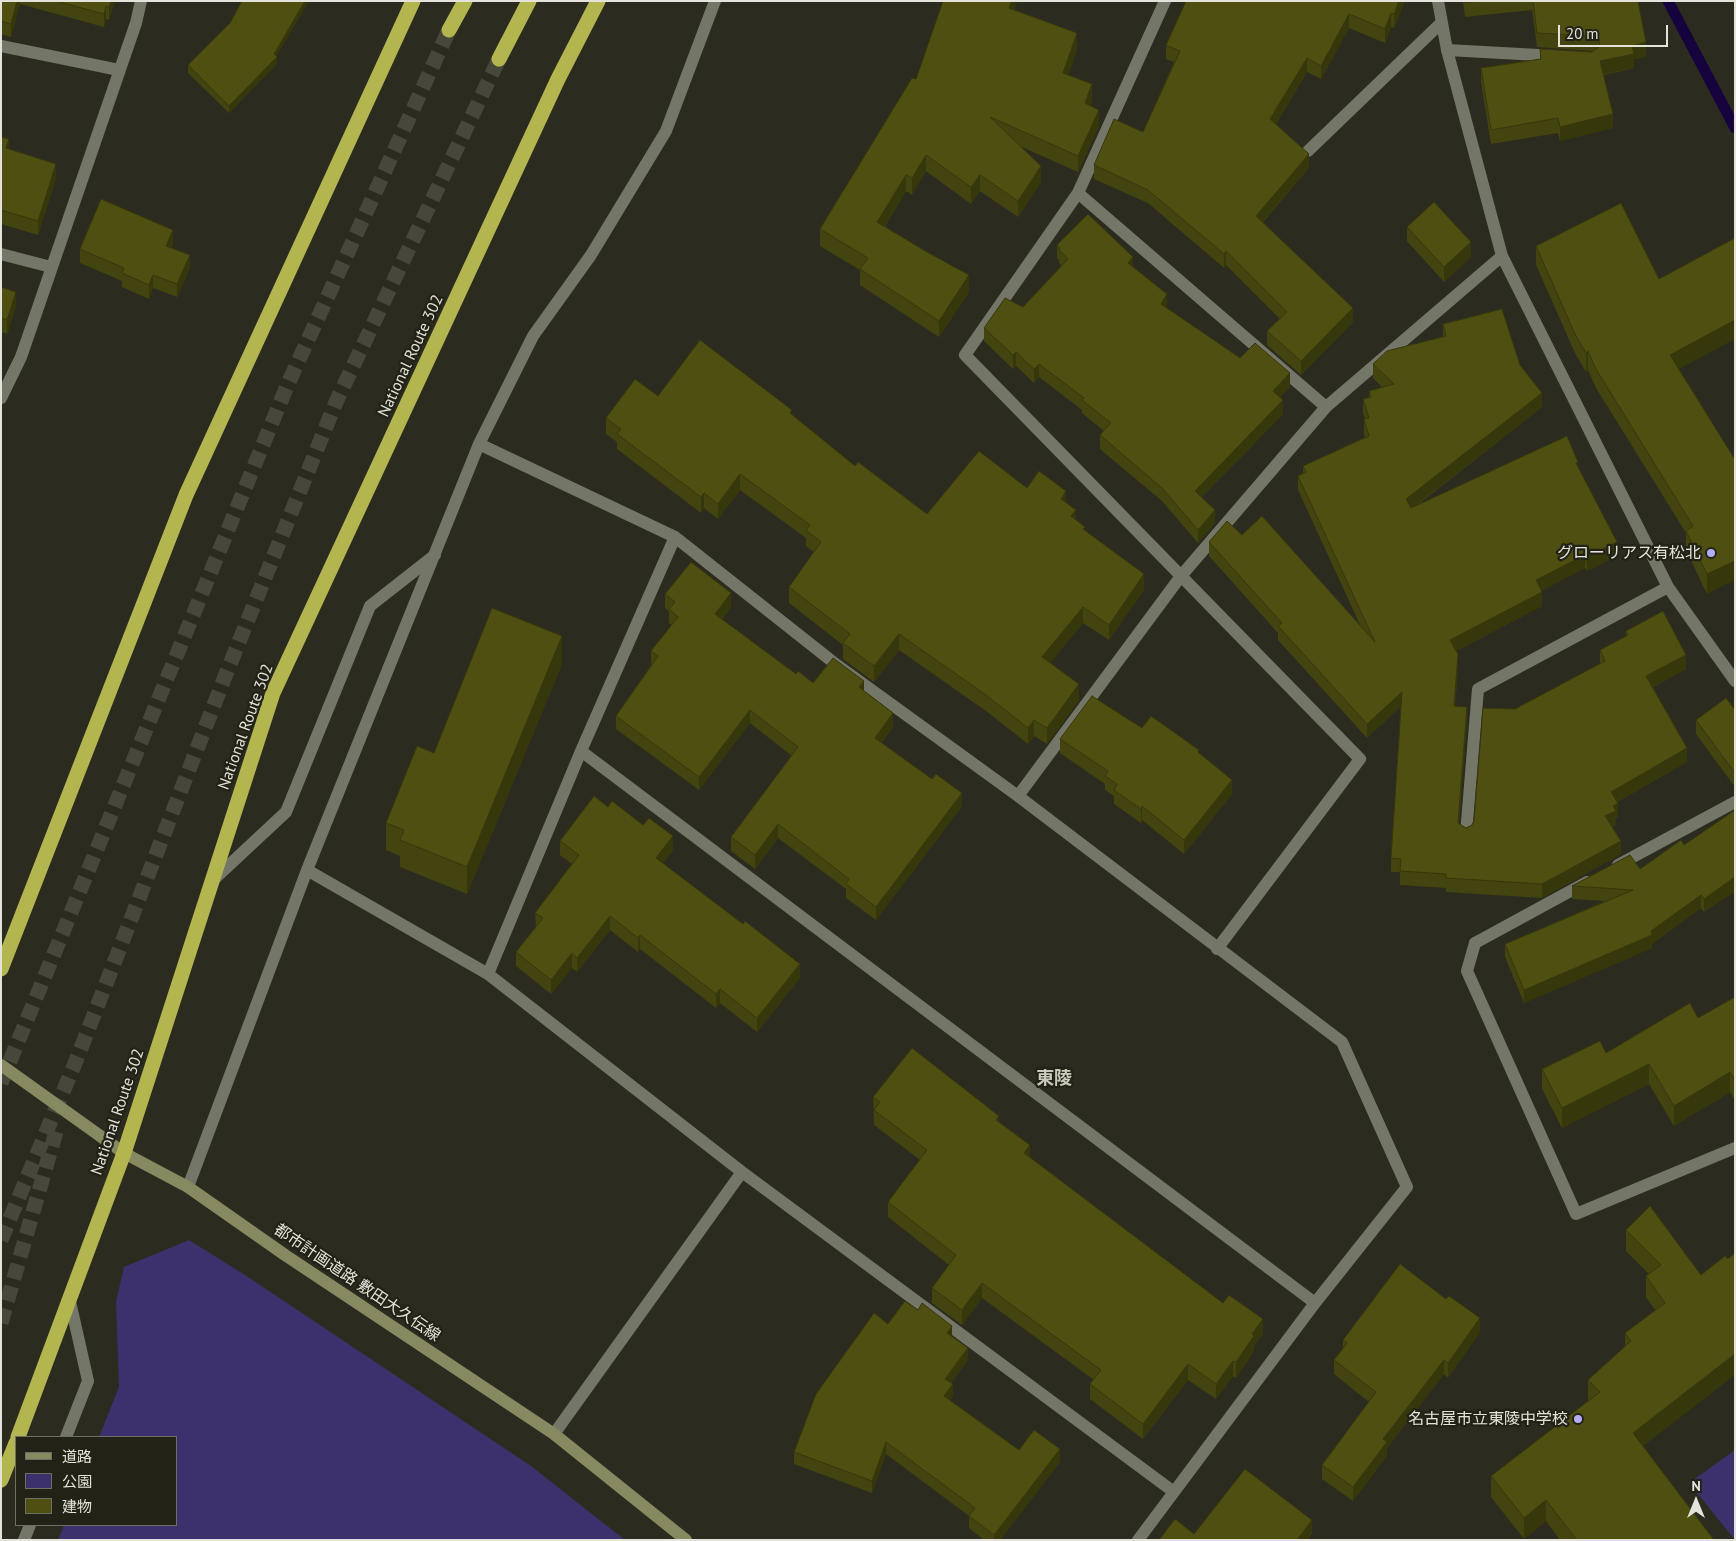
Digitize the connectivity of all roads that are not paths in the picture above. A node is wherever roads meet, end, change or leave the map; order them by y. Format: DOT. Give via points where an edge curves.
graph roads {
  1 [pos="141,1"];
  2 [pos="413,1"];
  3 [pos="465,1"];
  4 [pos="529,1"];
  5 [pos="598,1"];
  6 [pos="715,1"];
  7 [pos="1164,1"];
  8 [pos="1438,1"];
  9 [pos="1441,23"];
  10 [pos="449,30"];
  11 [pos="1,46"];
  12 [pos="1447,50"];
  13 [pos="1573,57"];
  14 [pos="499,59"];
  15 [pos="119,70"];
  16 [pos="1308,151"];
  17 [pos="1078,193"];
  18 [pos="1,254"];
  19 [pos="1502,256"];
  20 [pos="51,267"];
  21 [pos="1,398"];
  22 [pos="1326,407"];
  23 [pos="479,444"];
  24 [pos="675,538"];
  25 [pos="435,555"];
  26 [pos="1181,576"];
  27 [pos="1668,587"];
  28 [pos="1735,681"];
  29 [pos="581,751"];
  30 [pos="1018,796"];
  31 [pos="1735,802"];
  32 [pos="1466,834"];
  33 [pos="307,870"];
  34 [pos="211,882"];
  35 [pos="1218,949"];
  36 [pos="1,969"];
  37 [pos="488,974"];
  38 [pos="1,1065"];
  39 [pos="1735,1148"];
  40 [pos="124,1153"];
  41 [pos="742,1172"];
  42 [pos="188,1188"];
  43 [pos="69,1296"];
  44 [pos="1315,1303"];
  45 [pos="554,1434"];
  46 [pos="18,1436"];
  47 [pos="66,1436"];
  48 [pos="15,1445"];
  49 [pos="1,1480"];
  50 [pos="1174,1492"];
  51 [pos="30,1526"];
  52 [pos="24,1540"];
  53 [pos="686,1540"];
  54 [pos="1138,1540"];
  1 -- 15 [label="street"];
  2 -- 36 [label="highway" via="186,495"];
  3 -- 10 [label="highway"];
  4 -- 14 [label="highway"];
  5 -- 34 [label="highway, National Route 302" via="558,79 274,694"];
  6 -- 23 [label="street" via="666,131 590,256 533,336"];
  7 -- 17 [label="street"];
  8 -- 9 [label="street"];
  9 -- 12 [label="street"];
  9 -- 16 [label="street"];
  11 -- 15 [label="street"];
  12 -- 13 [label="street"];
  12 -- 19 [label="street"];
  15 -- 20 [label="street"];
  17 -- 22 [label="street"];
  17 -- 26 [label="street" via="965,355"];
  18 -- 20 [label="street"];
  19 -- 22 [label="street"];
  19 -- 27 [label="street"];
  20 -- 21 [label="street" via="21,357"];
  22 -- 26 [label="street"];
  23 -- 24 [label="street"];
  23 -- 25 [label="street"];
  24 -- 29 [label="street"];
  24 -- 30 [label="street" via="833,662"];
  25 -- 33 [label="street"];
  25 -- 34 [label="street" via="370,606 286,812"];
  26 -- 30 [label="street"];
  26 -- 35 [label="street" via="1360,759"];
  27 -- 28 [label="street"];
  27 -- 32 [label="street" via="1478,689"];
  29 -- 37 [label="street"];
  29 -- 44 [label="street"];
  30 -- 35 [label="street"];
  31 -- 39 [label="street" via="1475,943 1467,971 1576,1214"];
  33 -- 37 [label="street"];
  33 -- 42 [label="street"];
  34 -- 40 [label="highway, National Route 302"];
  35 -- 44 [label="street" via="1342,1042 1407,1187"];
  37 -- 41 [label="street"];
  38 -- 40 [label="street, 都市計画道路 敷田大久伝線"];
  40 -- 42 [label="street, 都市計画道路 敷田大久伝線"];
  40 -- 43 [label="highway, National Route 302"];
  41 -- 45 [label="street"];
  41 -- 50 [label="street"];
  42 -- 45 [label="street, 都市計画道路 敷田大久伝線"];
  43 -- 46 [label="highway, National Route 302"];
  43 -- 47 [label="street" via="88,1381"];
  44 -- 50 [label="street"];
  45 -- 53 [label="street, 都市計画道路 敷田大久伝線"];
  48 -- 49 [label="highway"];
  50 -- 54 [label="street"];
  51 -- 52 [label="street"];
}
